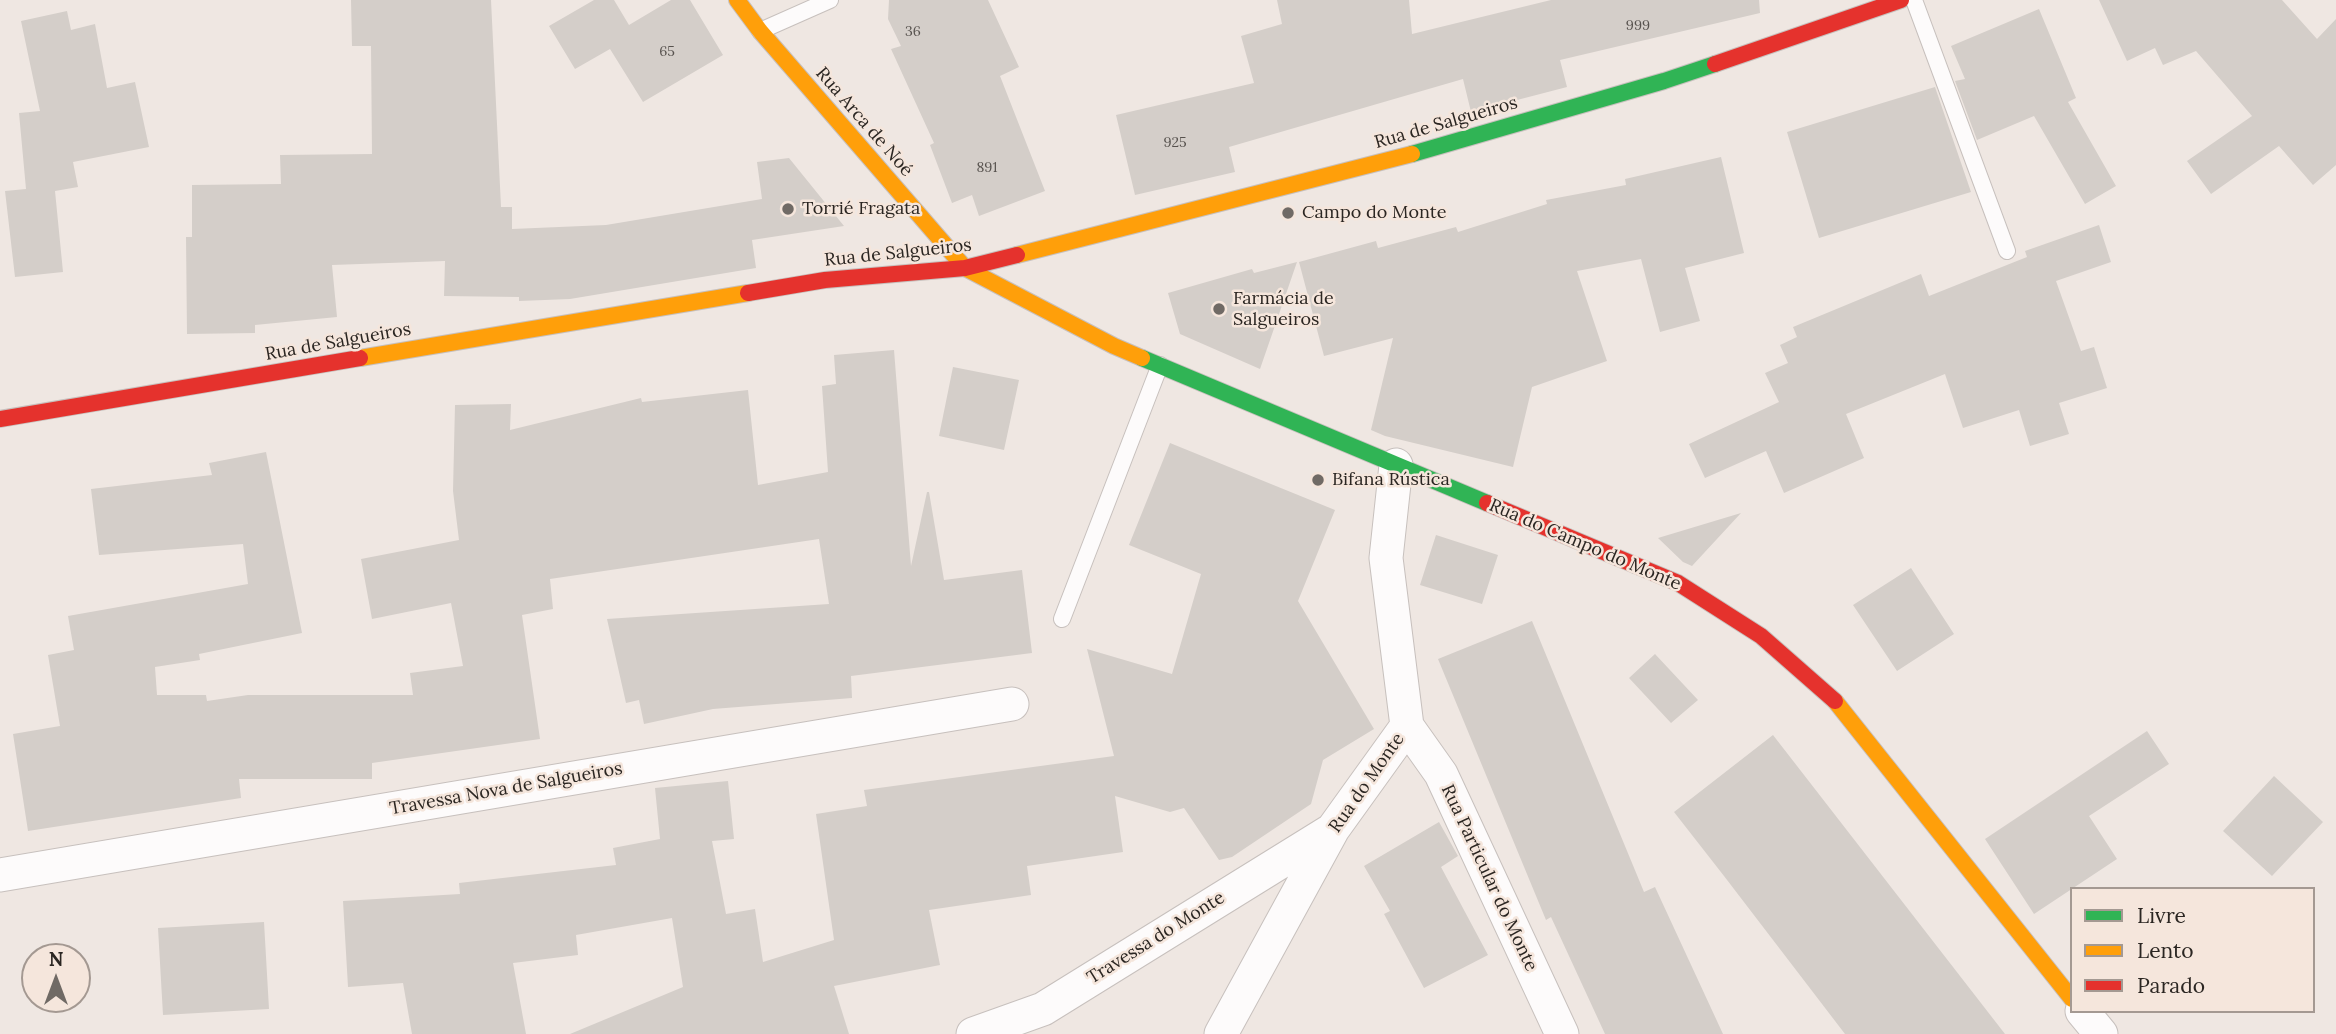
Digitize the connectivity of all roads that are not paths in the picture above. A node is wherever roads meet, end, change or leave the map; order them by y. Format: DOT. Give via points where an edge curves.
graph roads {
  1 [pos="737,0"];
  2 [pos="830,0"];
  3 [pos="1901,0"];
  4 [pos="1914,0"];
  5 [pos="760,31"];
  6 [pos="2007,251"];
  7 [pos="965,268"];
  8 [pos="1160,365"];
  9 [pos="0,419"];
  10 [pos="1396,464"];
  11 [pos="1062,619"];
  12 [pos="1012,704"];
  13 [pos="1407,726"];
  14 [pos="1334,829"];
  15 [pos="0,875"];
  16 [pos="2070,996"];
  17 [pos="2083,1013"];
  18 [pos="973,1034"];
  19 [pos="1221,1034"];
  20 [pos="1562,1034"];
  21 [pos="2101,1034"];
  1 -- 5 [label="street, Rua Arca de Noé"];
  2 -- 5 [label="lane"];
  3 -- 7 [label="street, Rua de Salgueiros" via="1664,81 1444,145"];
  4 -- 6 [label="lane"];
  5 -- 7 [label="street, Rua Arca de Noé"];
  7 -- 8 [label="street, Rua do Campo do Monte"];
  7 -- 9 [label="street, Rua de Salgueiros" via="825,280"];
  8 -- 10 [label="street, Rua do Campo do Monte"];
  8 -- 11 [label="lane"];
  10 -- 13 [label="street, Rua do Monte" via="1386,558"];
  10 -- 16 [label="street, Rua do Campo do Monte" via="1678,583 1761,636 1830,695"];
  12 -- 15 [label="street, Travessa Nova de Salgueiros"];
  13 -- 14 [label="street, Rua do Monte"];
  13 -- 20 [label="street, Rua Particular do Monte" via="1441,774"];
  14 -- 18 [label="street, Travessa do Monte" via="1043,1009"];
  14 -- 19 [label="street, Rua do Monte"];
  17 -- 21 [label="street"];
}
